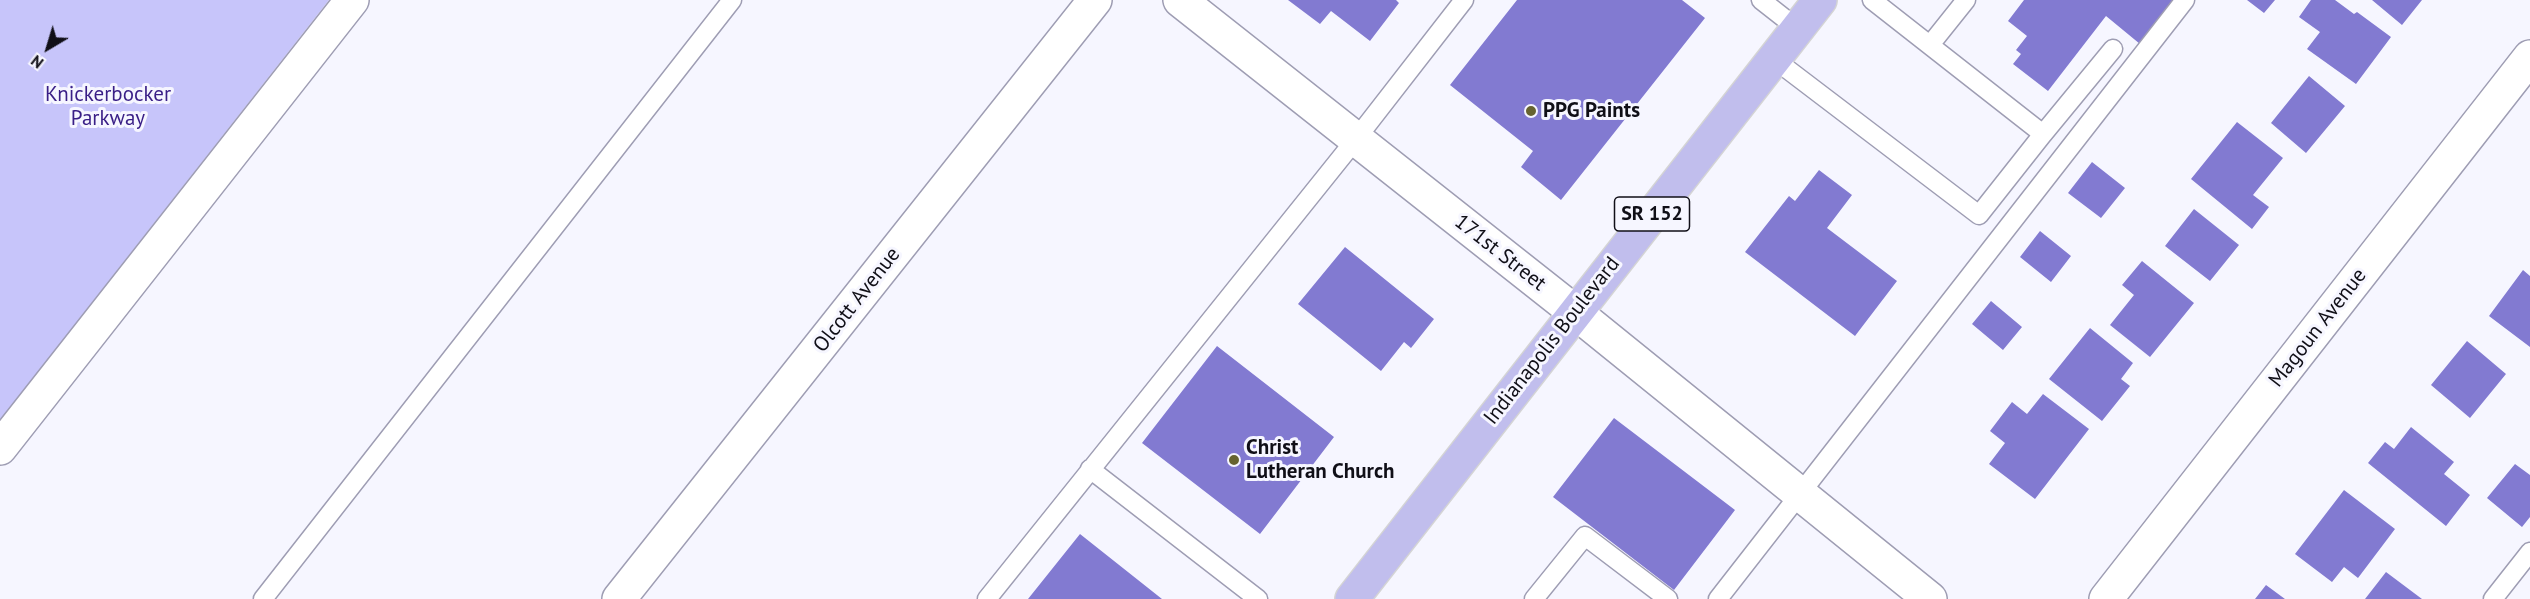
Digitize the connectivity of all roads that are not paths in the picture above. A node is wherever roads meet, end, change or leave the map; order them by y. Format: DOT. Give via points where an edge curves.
graph roads {
  1 [pos="351,0"];
  2 [pos="732,0"];
  3 [pos="1095,0"];
  4 [pos="1180,0"];
  5 [pos="1464,0"];
  6 [pos="1761,0"];
  7 [pos="1820,0"];
  8 [pos="1872,0"];
  9 [pos="1965,0"];
  10 [pos="2186,0"];
  11 [pos="1798,29"];
  12 [pos="1930,45"];
  13 [pos="2113,49"];
  14 [pos="2530,57"];
  15 [pos="1774,59"];
  16 [pos="2043,134"];
  17 [pos="1356,139"];
  18 [pos="1575,312"];
  19 [pos="0,448"];
  20 [pos="1090,469"];
  21 [pos="1799,494"];
  22 [pos="2530,552"];
  23 [pos="1645,592"];
  24 [pos="263,599"];
  25 [pos="619,599"];
  26 [pos="987,599"];
  27 [pos="1258,599"];
  28 [pos="1352,599"];
  29 [pos="1534,599"];
  30 [pos="1668,599"];
  31 [pos="1718,599"];
  32 [pos="1930,599"];
  33 [pos="2106,599"];
  34 [pos="2493,599"];
  1 -- 19 [label="street"];
  2 -- 24 [label="lane"];
  3 -- 25 [label="street, Olcott Avenue"];
  4 -- 17 [label="street, 171st Street"];
  5 -- 17 [label="lane"];
  6 -- 11 [label="lane"];
  7 -- 11 [label="main road, Indianapolis Boulevard / SR 152"];
  8 -- 12 [label="lane"];
  9 -- 12 [label="lane"];
  10 -- 21 [label="lane"];
  11 -- 15 [label="main road, Indianapolis Boulevard / SR 152"];
  12 -- 16 [label="lane"];
  13 -- 16 [label="lane"];
  14 -- 33 [label="street, Magoun Avenue"];
  15 -- 16 [label="lane" via="1979,215"];
  15 -- 18 [label="main road, Indianapolis Boulevard / SR 152"];
  17 -- 18 [label="street, 171st Street"];
  17 -- 20 [label="lane"];
  18 -- 21 [label="street, 171st Street"];
  18 -- 28 [label="main road, Indianapolis Boulevard / SR 152"];
  20 -- 26 [label="lane"];
  20 -- 27 [label="lane"];
  21 -- 31 [label="lane"];
  21 -- 32 [label="street, 171st Street"];
  22 -- 34 [label="lane"];
  23 -- 29 [label="lane" via="1585,536"];
  23 -- 30 [label="lane"];
}
